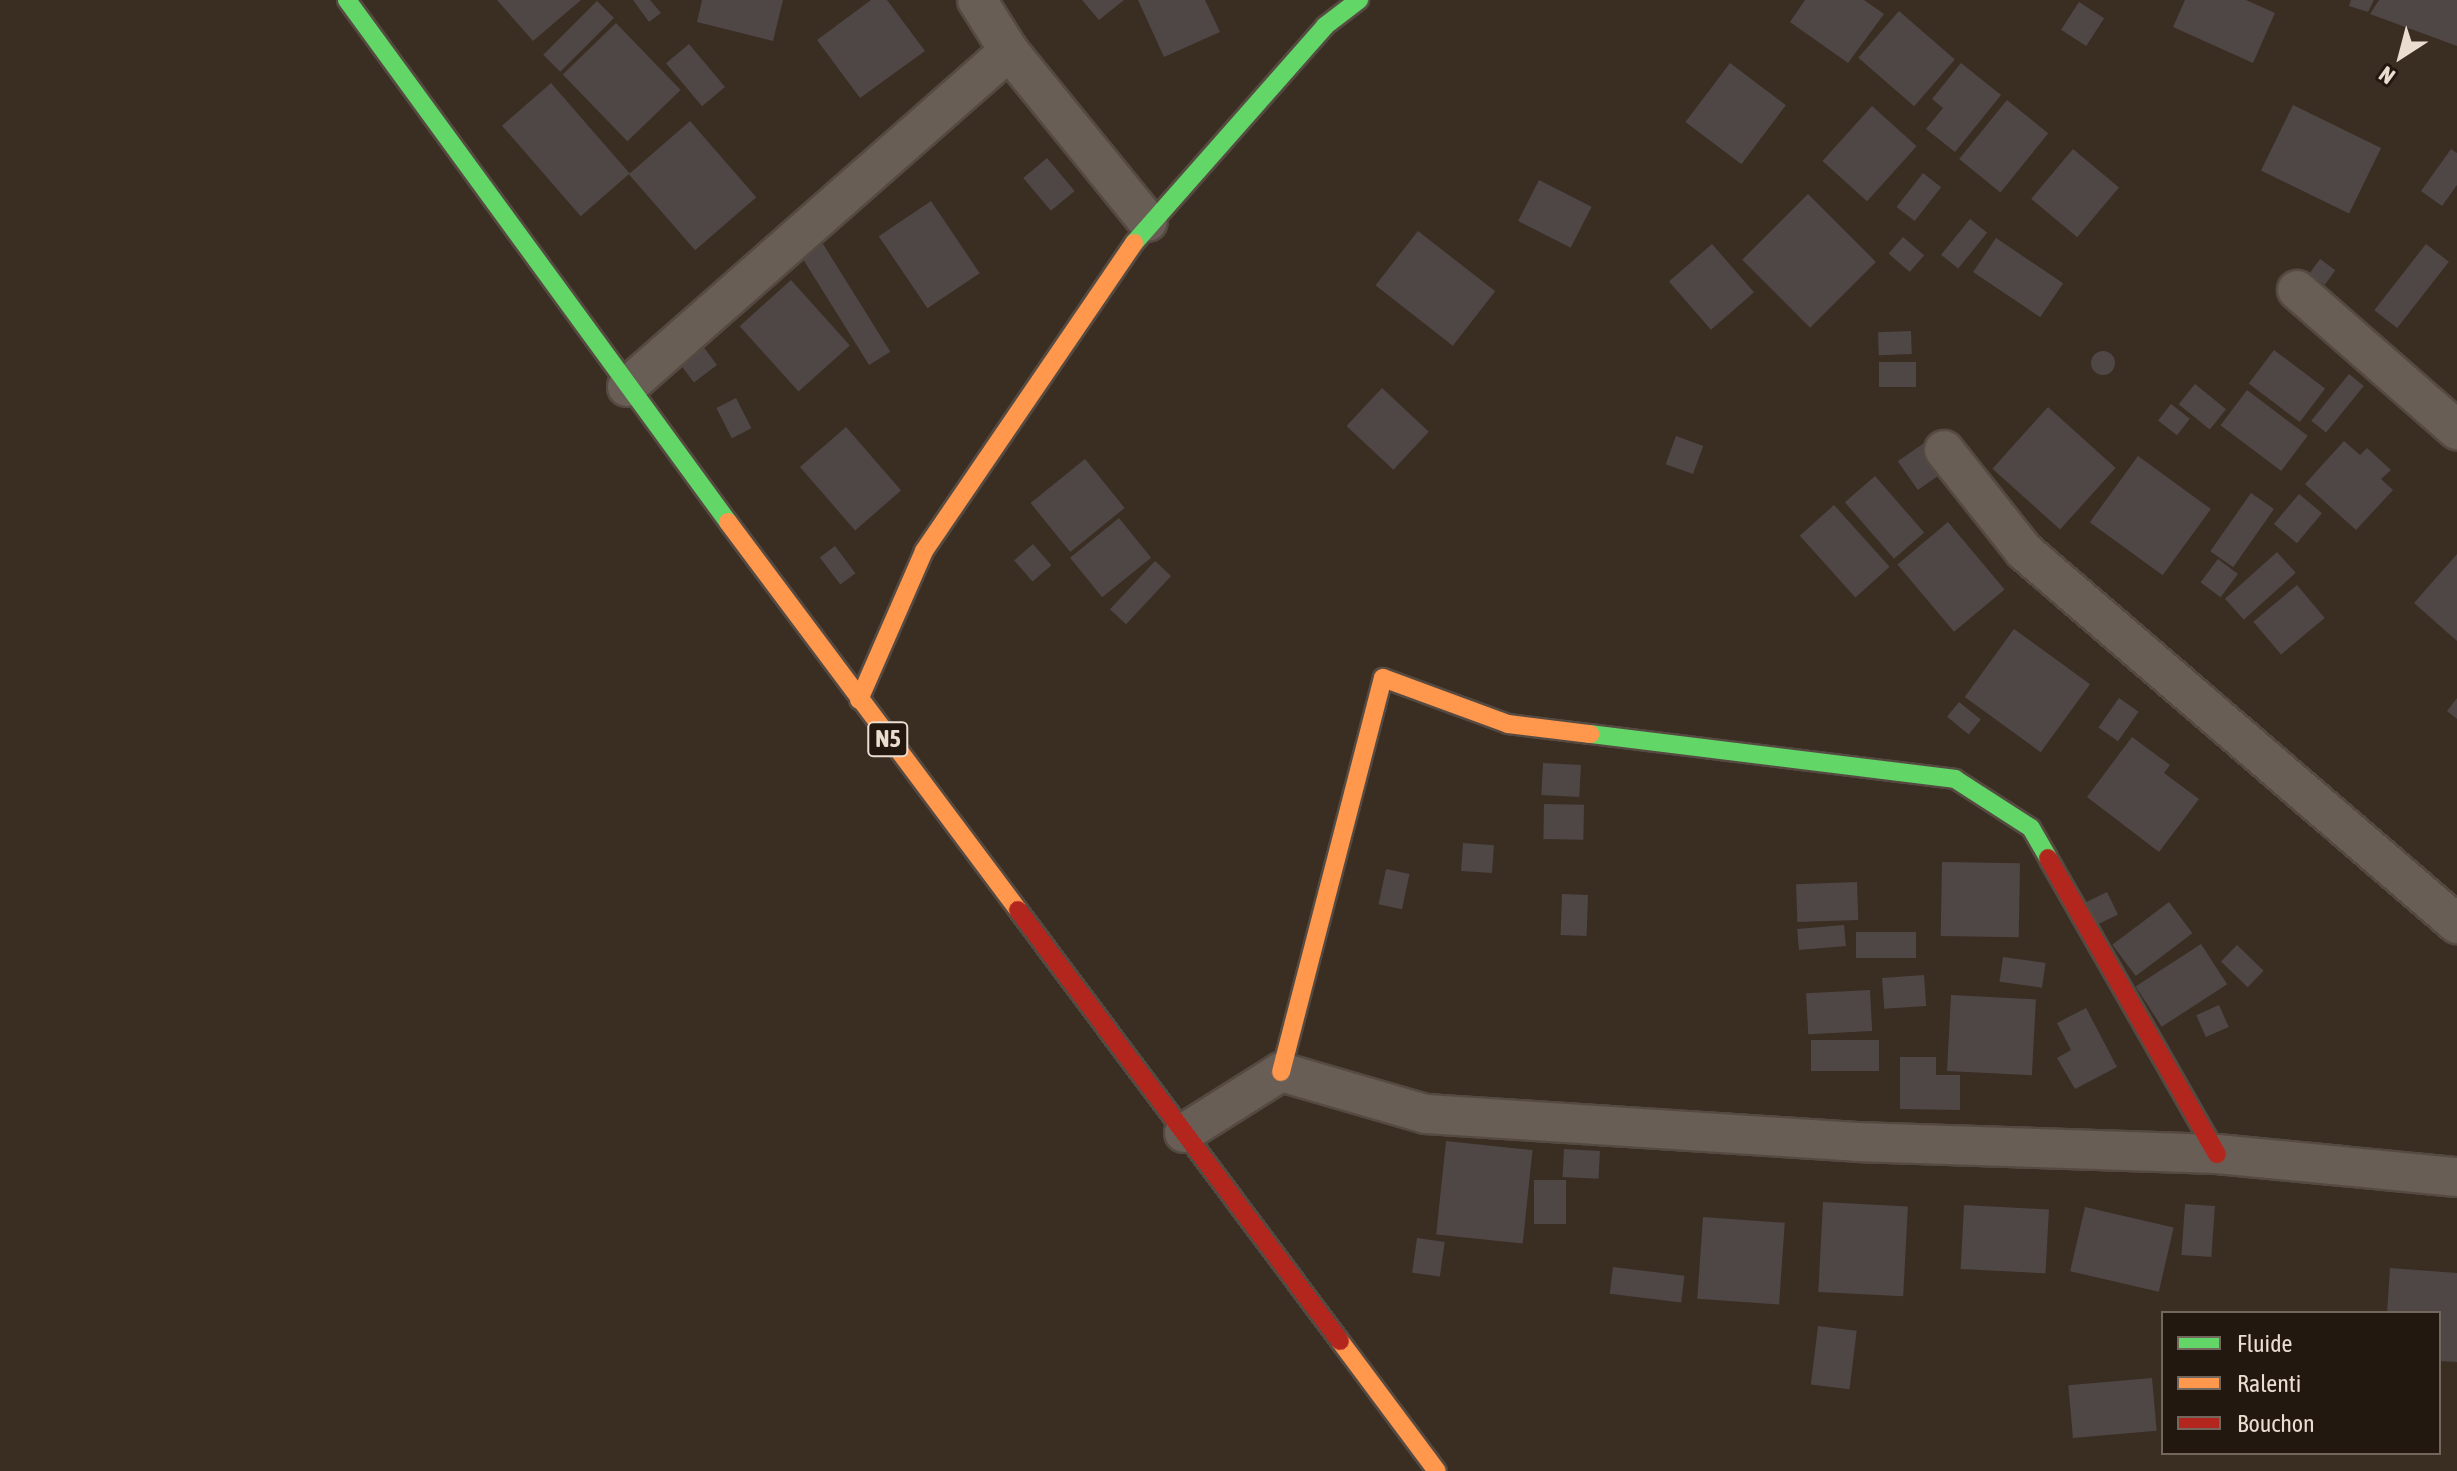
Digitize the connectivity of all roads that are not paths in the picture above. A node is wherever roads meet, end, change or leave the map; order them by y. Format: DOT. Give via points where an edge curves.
graph roads {
  1 [pos="347,0"];
  2 [pos="977,0"];
  3 [pos="1359,0"];
  4 [pos="1009,51"];
  5 [pos="1148,222"];
  6 [pos="2297,290"];
  7 [pos="627,387"];
  8 [pos="2457,430"];
  9 [pos="1944,450"];
  10 [pos="859,700"];
  11 [pos="2457,924"];
  12 [pos="1281,1072"];
  13 [pos="1184,1133"];
  14 [pos="2217,1154"];
  15 [pos="2457,1177"];
  16 [pos="1437,1471"];
  1 -- 7 [label="main road, N5"];
  2 -- 4 [label="street"];
  3 -- 5 [label="main road" via="1325,26"];
  4 -- 5 [label="street"];
  4 -- 7 [label="street"];
  5 -- 10 [label="main road" via="924,551"];
  6 -- 8 [label="street"];
  7 -- 10 [label="main road, N5"];
  9 -- 11 [label="street" via="2024,551"];
  10 -- 13 [label="main road, N5"];
  12 -- 13 [label="street"];
  12 -- 14 [label="street" via="1426,1114 1857,1142"];
  12 -- 14 [label="main road" via="1383,678 1508,724 1955,779 2031,828"];
  13 -- 16 [label="main road, N5"];
  14 -- 15 [label="street"];
}
